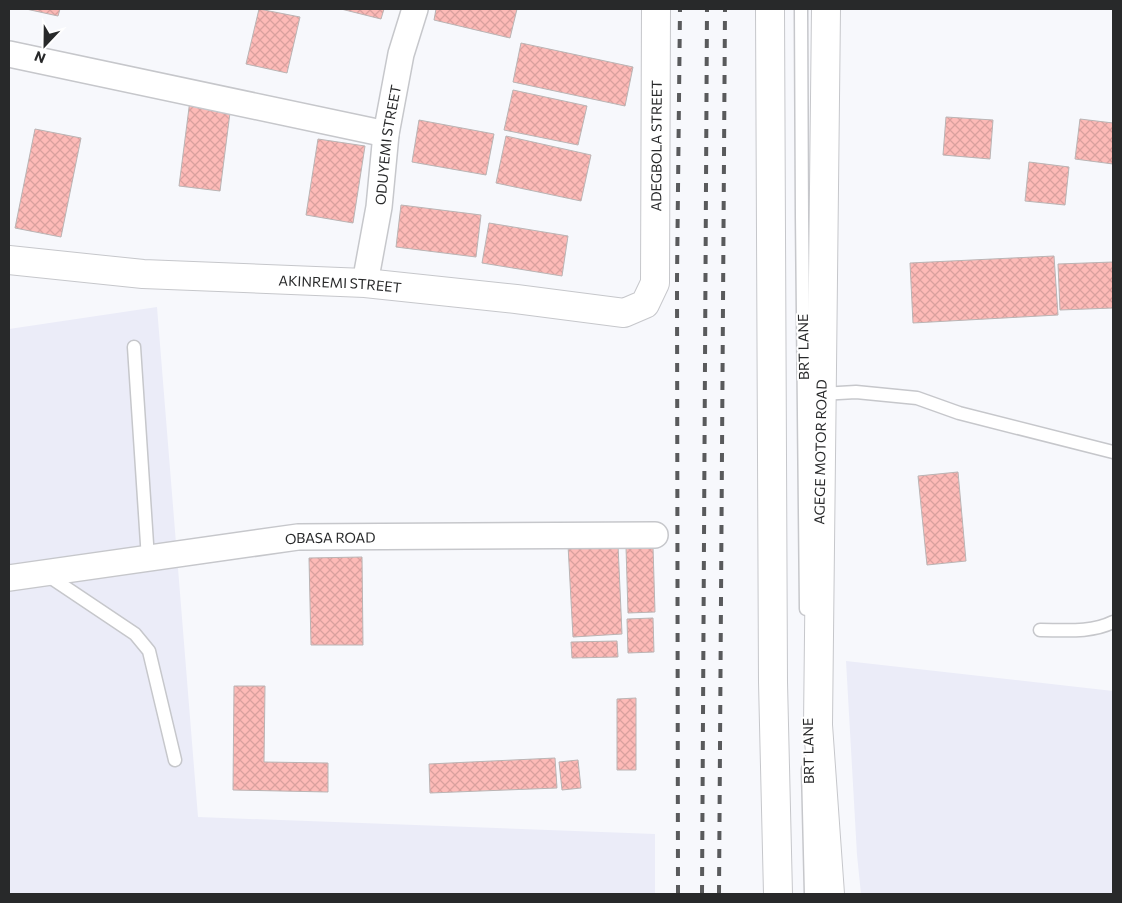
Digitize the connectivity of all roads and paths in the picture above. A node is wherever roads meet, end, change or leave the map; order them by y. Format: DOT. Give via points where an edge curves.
graph roads {
  1 [pos="415,9"];
  2 [pos="656,9"];
  3 [pos="770,9"];
  4 [pos="802,9"];
  5 [pos="826,9"];
  6 [pos="9,54"];
  7 [pos="386,134"];
  8 [pos="9,260"];
  9 [pos="365,283"];
  10 [pos="655,283"];
  11 [pos="134,348"];
  12 [pos="821,394"];
  13 [pos="1113,452"];
  14 [pos="655,535"];
  15 [pos="148,558"];
  16 [pos="44,573"];
  17 [pos="9,578"];
  18 [pos="806,621"];
  19 [pos="1113,622"];
  20 [pos="1040,630"];
  21 [pos="806,650"];
  22 [pos="175,760"];
  23 [pos="778,894"];
  24 [pos="811,894"];
  25 [pos="830,894"];
  1 -- 7 [label="street, ODUYEMI STREET" via="401,54"];
  2 -- 10 [label="main road, ADEGBOLA STREET"];
  3 -- 23 [label="main road" via="773,682"];
  4 -- 18 [label="lane, BRT LANE"];
  5 -- 12 [label="main road, AGEGE MOTOR ROAD"];
  6 -- 7 [label="street"];
  7 -- 9 [label="street, ODUYEMI STREET" via="379,207"];
  8 -- 9 [label="main road, AKINREMI STREET" via="143,274"];
  9 -- 10 [label="main road, AKINREMI STREET" via="624,313 645,304"];
  11 -- 15 [label="lane"];
  12 -- 13 [label="lane" via="856,392 918,398 959,412"];
  12 -- 25 [label="main road, AGEGE MOTOR ROAD" via="818,725"];
  14 -- 15 [label="street, OBASA ROAD" via="298,537"];
  15 -- 16 [label="street, OBASA ROAD"];
  16 -- 17 [label="street, OBASA ROAD"];
  16 -- 22 [label="lane" via="135,634 149,651"];
  19 -- 20 [label="lane" via="1103,628"];
  21 -- 24 [label="lane, BRT LANE"];
}
